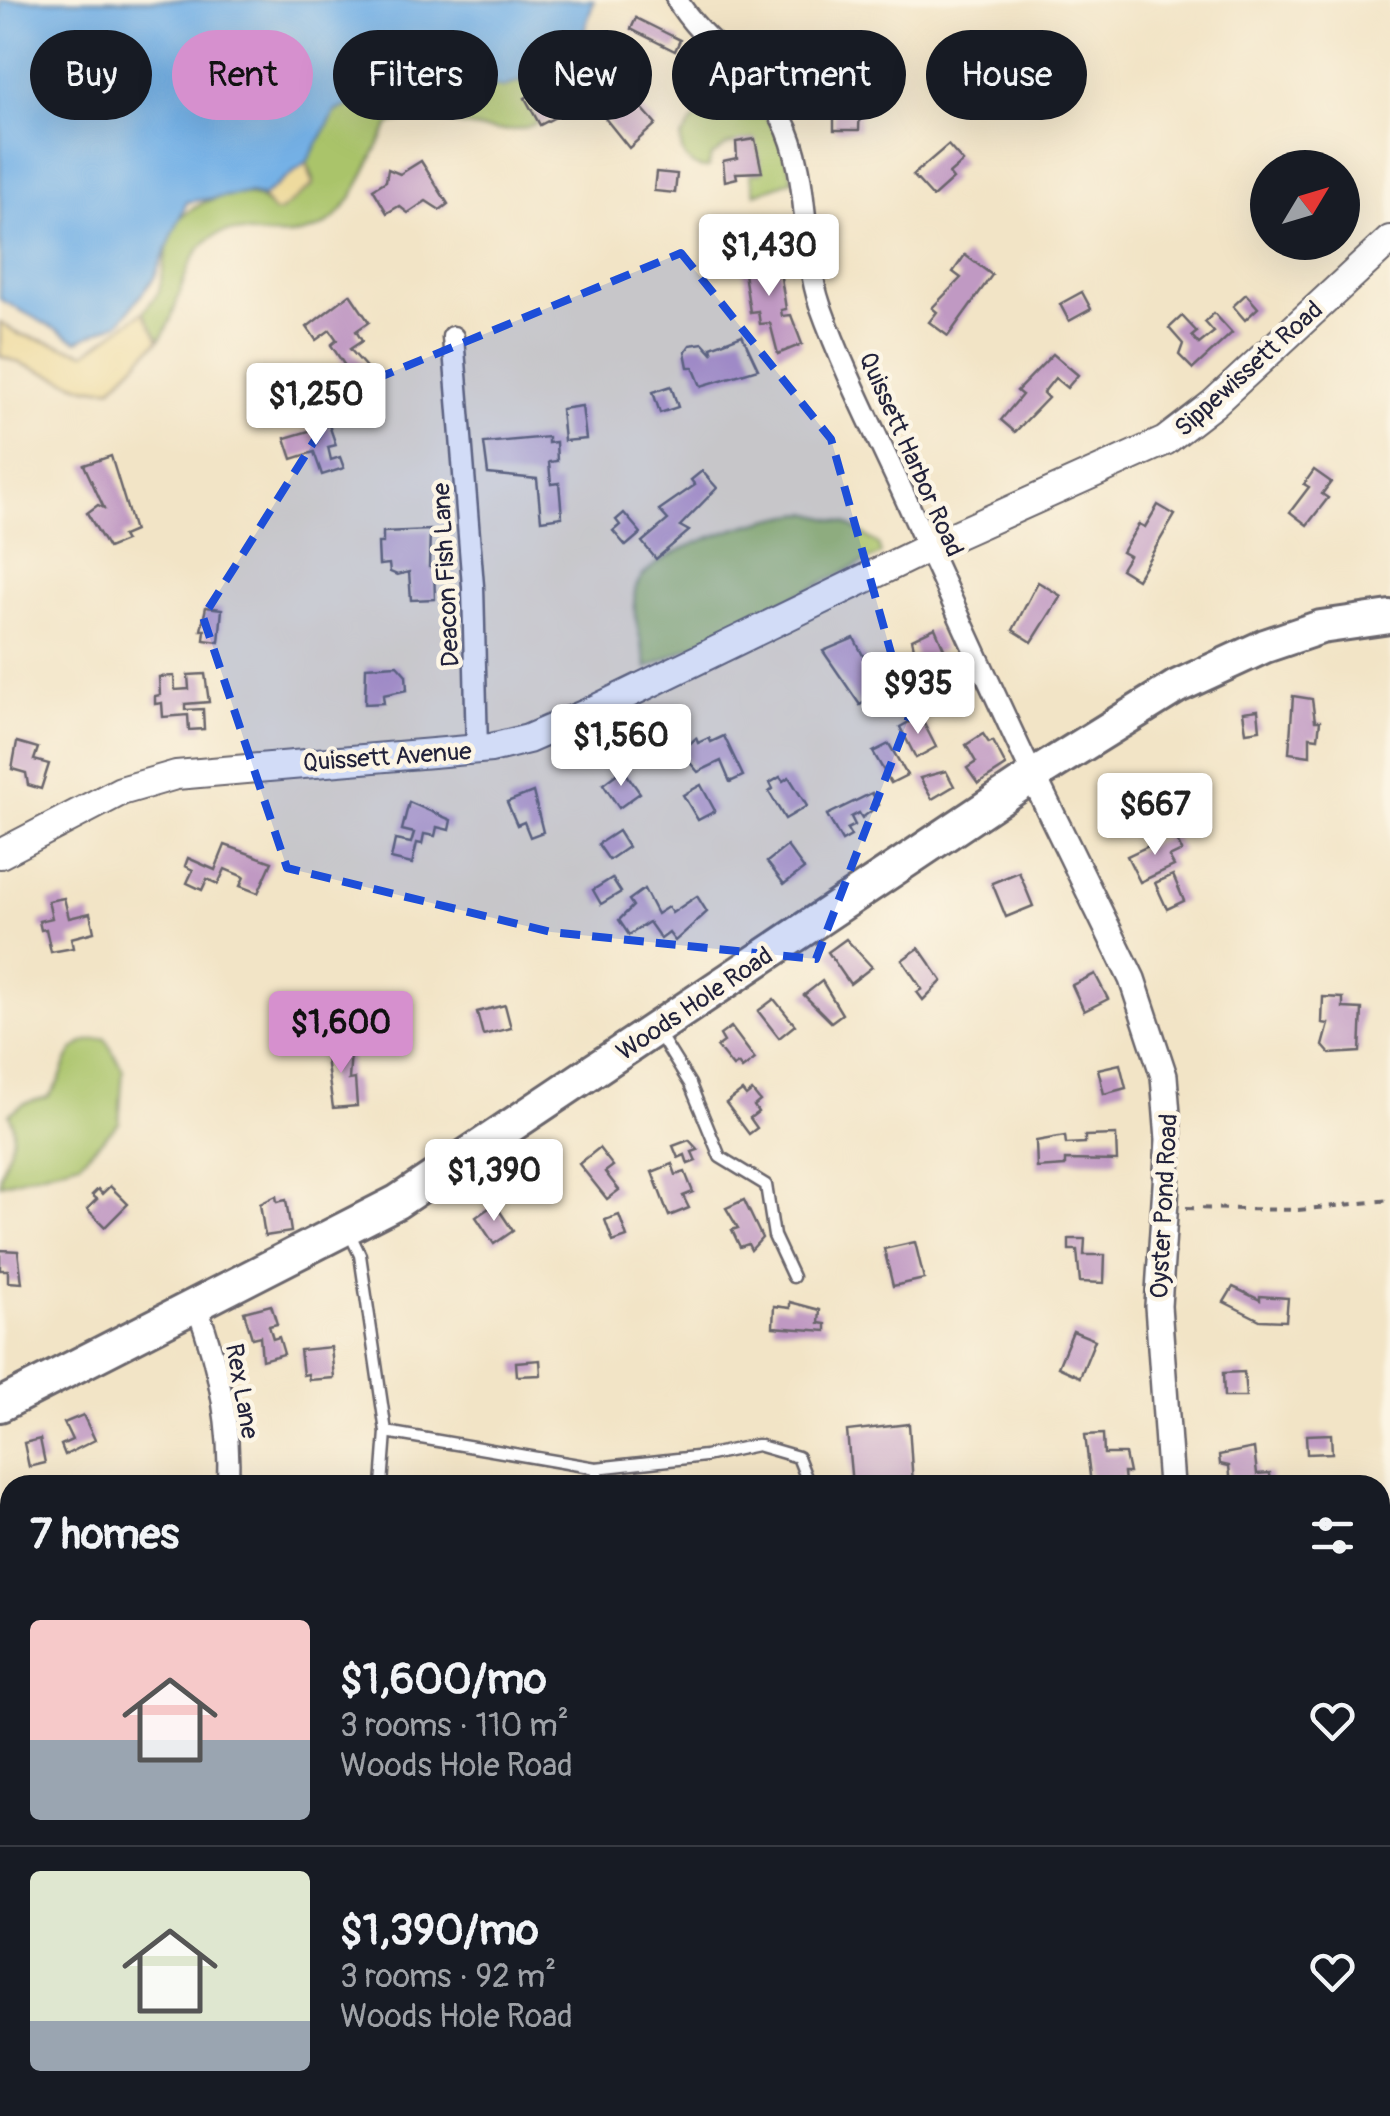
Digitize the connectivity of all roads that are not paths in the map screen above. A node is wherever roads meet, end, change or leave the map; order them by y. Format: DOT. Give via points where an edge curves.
graph roads {
  1 [pos="677,0"];
  2 [pos="1385,251"];
  3 [pos="452,337"];
  4 [pos="928,548"];
  5 [pos="1390,616"];
  6 [pos="477,750"];
  7 [pos="1033,776"];
  8 [pos="0,854"];
  9 [pos="656,1028"];
  10 [pos="347,1229"];
  11 [pos="793,1277"];
  12 [pos="198,1307"];
  13 [pos="0,1405"];
  14 [pos="386,1432"];
  15 [pos="596,1468"];
  16 [pos="228,1475"];
  17 [pos="383,1475"];
  18 [pos="597,1475"];
  19 [pos="805,1475"];
  20 [pos="1170,1475"];
  1 -- 4 [label="street, Quissett Harbor Road" via="756,82 783,122 820,304"];
  2 -- 4 [label="main road, Sippewissett Road" via="1165,441"];
  3 -- 6 [label="street, Deacon Fish Lane" via="474,586"];
  4 -- 6 [label="main road, Quissett Avenue" via="588,713 528,739"];
  4 -- 7 [label="street, Quissett Harbor Road"];
  5 -- 7 [label="highway, Woods Hole Road" via="1321,627 1265,646 1176,688"];
  6 -- 8 [label="main road, Quissett Avenue" via="176,775 121,792"];
  7 -- 9 [label="highway, Woods Hole Road"];
  7 -- 20 [label="street, Oyster Pond Road" via="1106,920 1153,1034 1169,1108 1158,1306"];
  9 -- 10 [label="highway, Woods Hole Road"];
  9 -- 11 [label="lane" via="690,1084 720,1158 766,1185 774,1236"];
  10 -- 12 [label="highway, Woods Hole Road"];
  10 -- 14 [label="lane" via="360,1255"];
  12 -- 13 [label="highway, Woods Hole Road"];
  12 -- 16 [label="street, Rex Lane" via="228,1429"];
  14 -- 15 [label="lane"];
  14 -- 17 [label="lane"];
  15 -- 18 [label="lane"];
  15 -- 19 [label="lane" via="757,1445 798,1457"];
}
